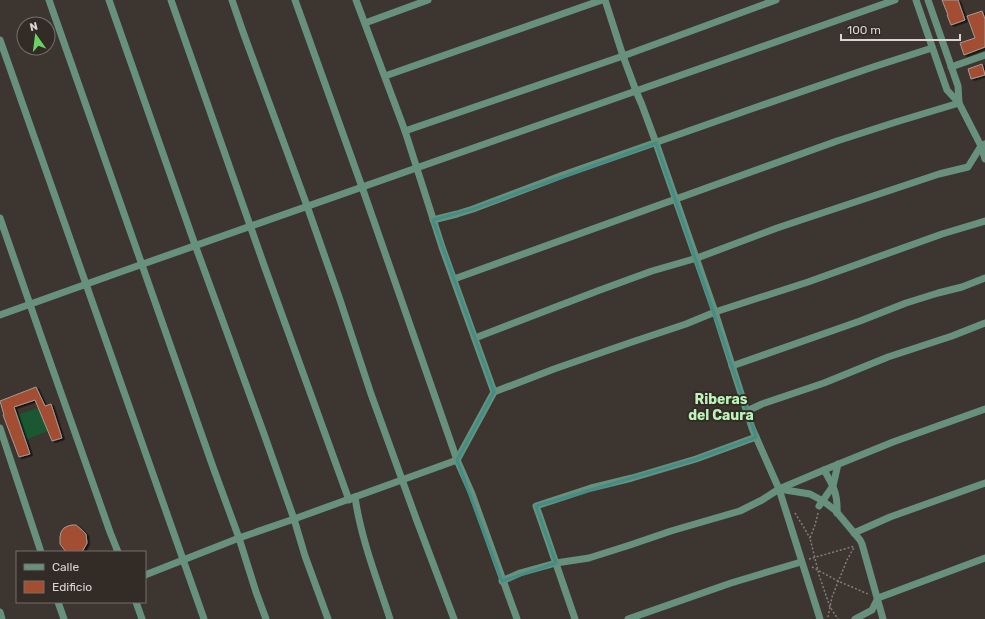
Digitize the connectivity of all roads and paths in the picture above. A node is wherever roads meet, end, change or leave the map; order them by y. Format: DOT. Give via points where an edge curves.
graph roads {
  1 [pos="49,0"];
  2 [pos="109,0"];
  3 [pos="171,0"];
  4 [pos="232,0"];
  5 [pos="295,0"];
  6 [pos="356,0"];
  7 [pos="428,0"];
  8 [pos="604,0"];
  9 [pos="776,0"];
  10 [pos="895,0"];
  11 [pos="916,0"];
  12 [pos="928,0"];
  13 [pos="365,23"];
  14 [pos="0,40"];
  15 [pos="932,48"];
  16 [pos="985,55"];
  17 [pos="623,56"];
  18 [pos="951,67"];
  19 [pos="385,76"];
  20 [pos="636,91"];
  21 [pos="959,103"];
  22 [pos="405,131"];
  23 [pos="656,143"];
  24 [pos="983,145"];
  25 [pos="985,159"];
  26 [pos="417,168"];
  27 [pos="362,187"];
  28 [pos="676,199"];
  29 [pos="307,206"];
  30 [pos="0,218"];
  31 [pos="433,220"];
  32 [pos="985,221"];
  33 [pos="250,226"];
  34 [pos="195,246"];
  35 [pos="696,258"];
  36 [pos="142,264"];
  37 [pos="985,278"];
  38 [pos="454,279"];
  39 [pos="86,284"];
  40 [pos="29,304"];
  41 [pos="715,312"];
  42 [pos="0,315"];
  43 [pos="985,323"];
  44 [pos="475,338"];
  45 [pos="732,366"];
  46 [pos="494,392"];
  47 [pos="985,409"];
  48 [pos="747,411"];
  49 [pos="0,428"];
  50 [pos="756,437"];
  51 [pos="457,460"];
  52 [pos="838,464"];
  53 [pos="824,470"];
  54 [pos="403,480"];
  55 [pos="985,483"];
  56 [pos="833,486"];
  57 [pos="778,490"];
  58 [pos="352,498"];
  59 [pos="782,500"];
  60 [pos="821,504"];
  61 [pos="837,513"];
  62 [pos="294,519"];
  63 [pos="854,533"];
  64 [pos="238,538"];
  65 [pos="810,538"];
  66 [pos="862,544"];
  67 [pos="41,551"];
  68 [pos="118,551"];
  69 [pos="815,558"];
  70 [pos="985,558"];
  71 [pos="183,560"];
  72 [pos="802,562"];
  73 [pos="556,563"];
  74 [pos="146,575"];
  75 [pos="502,581"];
  76 [pos="838,581"];
  77 [pos="878,598"];
  78 [pos="58,603"];
  79 [pos="136,603"];
  80 [pos="830,607"];
  81 [pos="0,612"];
  82 [pos="2,619"];
  83 [pos="64,619"];
  84 [pos="142,619"];
  85 [pos="204,619"];
  86 [pos="266,619"];
  87 [pos="328,619"];
  88 [pos="390,619"];
  89 [pos="454,619"];
  90 [pos="517,619"];
  91 [pos="574,619"];
  92 [pos="628,619"];
  93 [pos="820,619"];
  94 [pos="827,619"];
  95 [pos="838,619"];
  96 [pos="855,619"];
  97 [pos="883,619"];
  1 -- 36 [label="street"];
  2 -- 34 [label="street"];
  3 -- 33 [label="street"];
  4 -- 29 [label="street"];
  5 -- 27 [label="street"];
  6 -- 13 [label="street"];
  7 -- 13 [label="street"];
  8 -- 17 [label="street"];
  8 -- 19 [label="street"];
  9 -- 17 [label="street"];
  10 -- 20 [label="street"];
  11 -- 15 [label="street"];
  12 -- 18 [label="street"];
  13 -- 19 [label="street"];
  14 -- 39 [label="street"];
  15 -- 21 [label="street" via="946,90"];
  15 -- 23 [label="street"];
  16 -- 18 [label="street"];
  17 -- 20 [label="street"];
  17 -- 22 [label="street"];
  18 -- 21 [label="street" via="958,86"];
  19 -- 22 [label="street"];
  20 -- 23 [label="street"];
  20 -- 26 [label="street"];
  21 -- 24 [label="street"];
  21 -- 28 [label="street" via="837,141"];
  22 -- 26 [label="street"];
  23 -- 28 [label="street"];
  23 -- 31 [label="street" via="457,214"];
  24 -- 25 [label="street"];
  24 -- 35 [label="street" via="968,167 939,174 777,228"];
  26 -- 27 [label="street"];
  26 -- 31 [label="street"];
  27 -- 29 [label="street"];
  27 -- 51 [label="street"];
  28 -- 35 [label="street"];
  28 -- 38 [label="street"];
  29 -- 33 [label="street"];
  29 -- 54 [label="street"];
  30 -- 40 [label="street"];
  31 -- 38 [label="street"];
  32 -- 41 [label="street"];
  33 -- 34 [label="street"];
  33 -- 58 [label="street"];
  34 -- 36 [label="street"];
  34 -- 62 [label="street"];
  35 -- 41 [label="street"];
  35 -- 44 [label="street" via="615,284"];
  36 -- 39 [label="street"];
  36 -- 64 [label="street"];
  37 -- 45 [label="street" via="906,303"];
  38 -- 44 [label="street"];
  39 -- 40 [label="street"];
  39 -- 71 [label="street"];
  40 -- 42 [label="street"];
  40 -- 68 [label="street"];
  41 -- 45 [label="street"];
  41 -- 46 [label="street"];
  43 -- 48 [label="street"];
  44 -- 46 [label="street"];
  45 -- 48 [label="street"];
  46 -- 51 [label="street"];
  47 -- 52 [label="street"];
  48 -- 50 [label="street"];
  49 -- 67 [label="street"];
  50 -- 57 [label="street"];
  50 -- 73 [label="street" via="696,459 536,506"];
  51 -- 54 [label="street"];
  51 -- 75 [label="street" via="472,494"];
  52 -- 53 [label="street"];
  52 -- 56 [label="street"];
  53 -- 56 [label="street"];
  53 -- 57 [label="street"];
  54 -- 58 [label="street"];
  54 -- 89 [label="street"];
  55 -- 63 [label="street" via="890,517"];
  56 -- 60 [label="street"];
  56 -- 61 [label="street" via="838,501"];
  57 -- 59 [label="street"];
  57 -- 60 [label="street" via="810,494"];
  57 -- 73 [label="street" via="740,510 589,558"];
  58 -- 62 [label="street"];
  58 -- 88 [label="street"];
  59 -- 65 [label="path" via="796,513"];
  59 -- 72 [label="street"];
  60 -- 61 [label="street"];
  60 -- 65 [label="path"];
  61 -- 63 [label="street"];
  62 -- 64 [label="street"];
  62 -- 87 [label="street"];
  63 -- 66 [label="street"];
  64 -- 71 [label="street"];
  64 -- 86 [label="street"];
  65 -- 69 [label="path"];
  66 -- 69 [label="path"];
  66 -- 76 [label="path" via="853,550"];
  66 -- 77 [label="street"];
  69 -- 72 [label="path"];
  69 -- 80 [label="path"];
  70 -- 77 [label="street"];
  71 -- 74 [label="street"];
  71 -- 85 [label="street"];
  72 -- 76 [label="path"];
  72 -- 92 [label="street" via="732,582"];
  72 -- 93 [label="street"];
  73 -- 75 [label="street"];
  73 -- 91 [label="street"];
  75 -- 90 [label="street"];
  76 -- 77 [label="path"];
  76 -- 80 [label="path"];
  77 -- 96 [label="street" via="872,610"];
  77 -- 97 [label="street"];
  78 -- 83 [label="street"];
  79 -- 84 [label="street"];
  80 -- 94 [label="path"];
  80 -- 95 [label="path"];
  81 -- 82 [label="street"];
}
